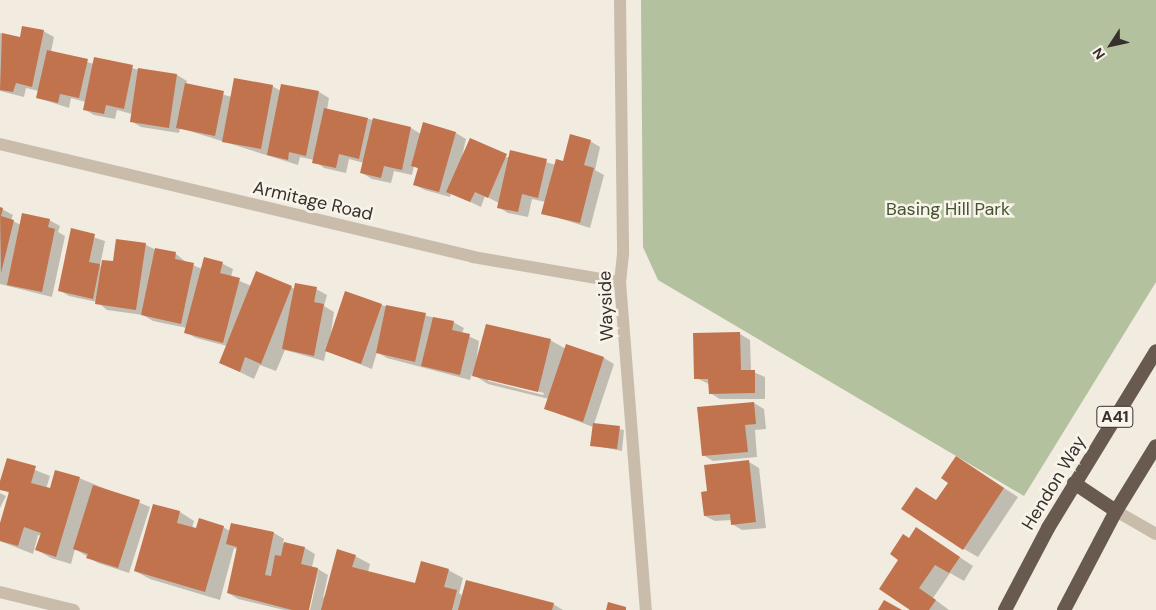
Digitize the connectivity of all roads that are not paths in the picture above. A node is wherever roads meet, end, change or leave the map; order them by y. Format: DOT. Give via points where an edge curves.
graph roads {
  1 [pos="620,0"];
  2 [pos="0,144"];
  3 [pos="620,282"];
  4 [pos="1156,351"];
  5 [pos="1156,446"];
  6 [pos="1074,483"];
  7 [pos="1116,511"];
  8 [pos="1156,534"];
  9 [pos="0,592"];
  10 [pos="74,610"];
  11 [pos="646,610"];
  12 [pos="1005,610"];
  13 [pos="1064,610"];
  1 -- 3 [label="street, Wayside" via="623,254"];
  2 -- 3 [label="street, Armitage Road" via="474,257"];
  3 -- 11 [label="street, Wayside"];
  4 -- 6 [label="highway, Hendon Way / A41"];
  5 -- 7 [label="highway"];
  6 -- 7 [label="highway"];
  6 -- 12 [label="highway, Hendon Way / A41"];
  7 -- 8 [label="street"];
  7 -- 13 [label="highway"];
  9 -- 10 [label="street"];
}
